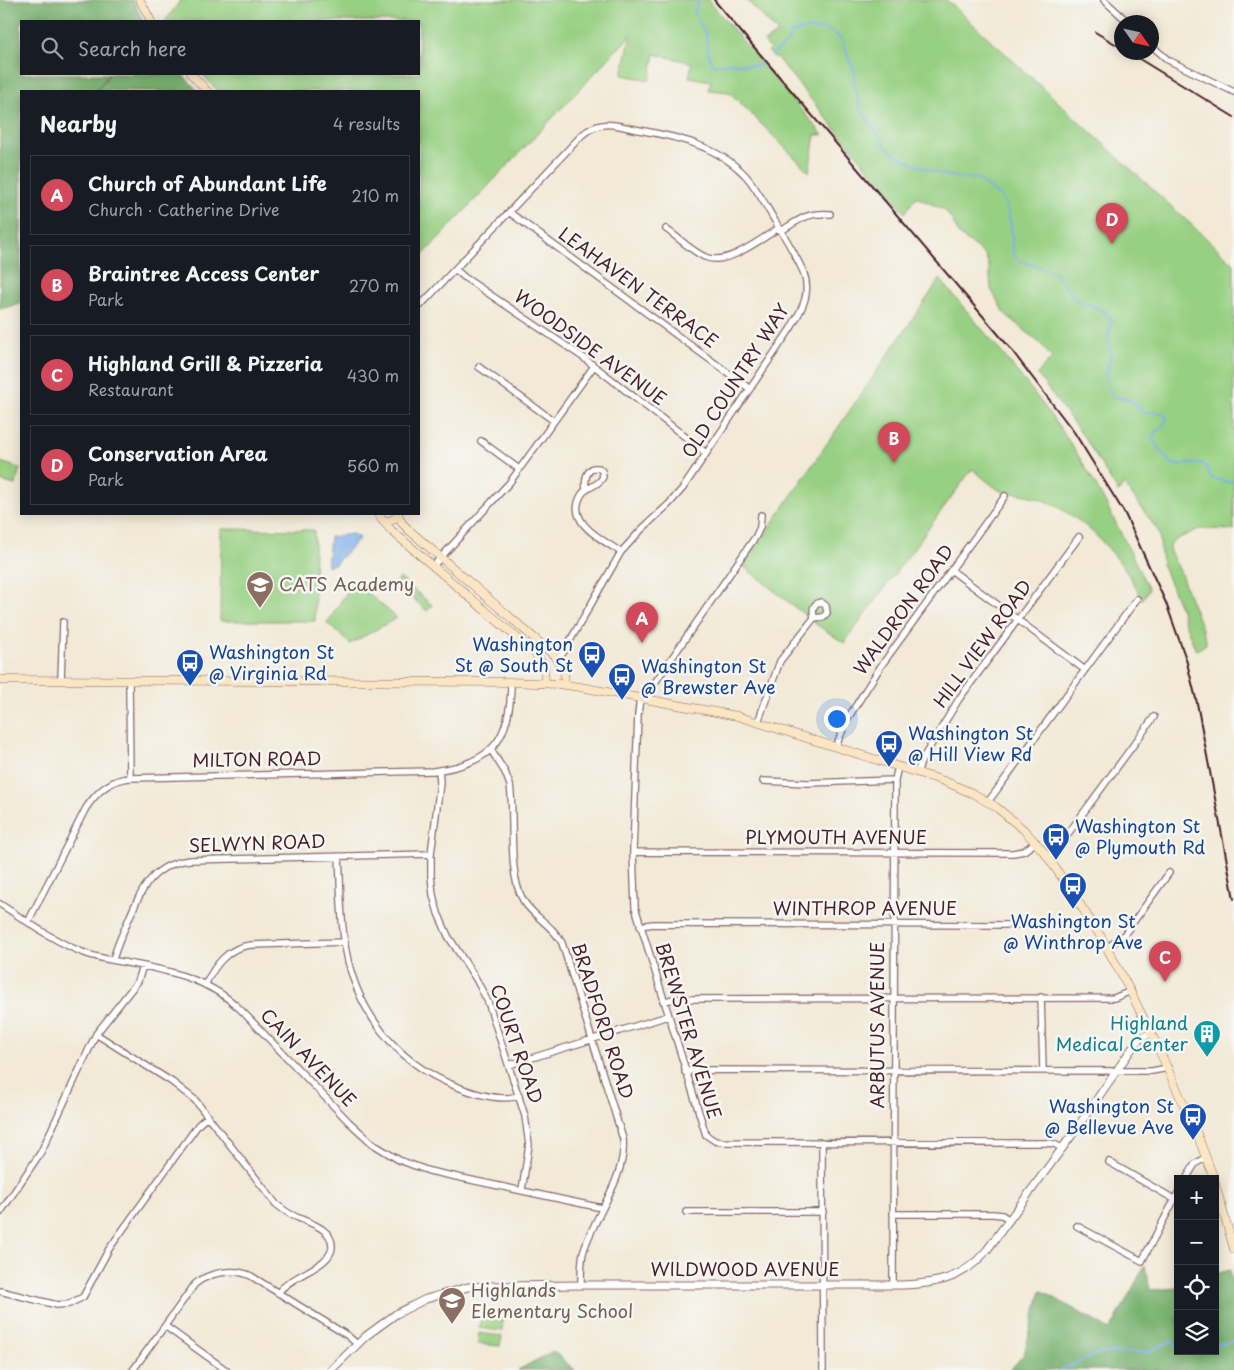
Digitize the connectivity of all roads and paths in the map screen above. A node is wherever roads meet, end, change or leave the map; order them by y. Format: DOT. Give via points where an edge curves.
graph roads {
  1 [pos="140,0"];
  2 [pos="1104,0"];
  3 [pos="1120,15"];
  4 [pos="150,20"];
  5 [pos="1159,52"];
  6 [pos="192,75"];
  7 [pos="206,90"];
  8 [pos="1234,92"];
  9 [pos="509,212"];
  10 [pos="830,214"];
  11 [pos="666,229"];
  12 [pos="780,230"];
  13 [pos="455,269"];
  14 [pos="420,306"];
  15 [pos="594,366"];
  16 [pos="479,367"];
  17 [pos="750,388"];
  18 [pos="554,420"];
  19 [pos="481,441"];
  20 [pos="706,453"];
  21 [pos="519,469"];
  22 [pos="586,490"];
  23 [pos="1005,496"];
  24 [pos="397,515"];
  25 [pos="398,515"];
  26 [pos="761,515"];
  27 [pos="380,516"];
  28 [pos="1079,537"];
  29 [pos="621,552"];
  30 [pos="440,558"];
  31 [pos="433,566"];
  32 [pos="950,570"];
  33 [pos="1137,599"];
  34 [pos="814,618"];
  35 [pos="1017,620"];
  36 [pos="63,622"];
  37 [pos="557,659"];
  38 [pos="1085,670"];
  39 [pos="0,680"];
  40 [pos="61,680"];
  41 [pos="129,681"];
  42 [pos="511,682"];
  43 [pos="545,683"];
  44 [pos="566,684"];
  45 [pos="640,697"];
  46 [pos="649,699"];
  47 [pos="1154,716"];
  48 [pos="758,722"];
  49 [pos="836,746"];
  50 [pos="491,750"];
  51 [pos="898,766"];
  52 [pos="440,770"];
  53 [pos="917,772"];
  54 [pos="130,778"];
  55 [pos="894,780"];
  56 [pos="763,781"];
  57 [pos="988,802"];
  58 [pos="1036,842"];
  59 [pos="633,852"];
  60 [pos="894,852"];
  61 [pos="431,854"];
  62 [pos="339,857"];
  63 [pos="1048,857"];
  64 [pos="1170,873"];
  65 [pos="0,904"];
  66 [pos="1090,919"];
  67 [pos="28,922"];
  68 [pos="894,924"];
  69 [pos="640,926"];
  70 [pos="345,942"];
  71 [pos="1107,948"];
  72 [pos="114,960"];
  73 [pos="143,966"];
  74 [pos="205,985"];
  75 [pos="1131,991"];
  76 [pos="1041,997"];
  77 [pos="894,998"];
  78 [pos="663,1001"];
  79 [pos="668,1016"];
  80 [pos="1151,1033"];
  81 [pos="96,1034"];
  82 [pos="591,1039"];
  83 [pos="509,1065"];
  84 [pos="1168,1068"];
  85 [pos="893,1070"];
  86 [pos="1044,1070"];
  87 [pos="1116,1071"];
  88 [pos="685,1072"];
  89 [pos="519,1096"];
  90 [pos="208,1116"];
  91 [pos="822,1142"];
  92 [pos="893,1142"];
  93 [pos="1062,1148"];
  94 [pos="1206,1157"];
  95 [pos="1109,1162"];
  96 [pos="1189,1175"];
  97 [pos="1213,1175"];
  98 [pos="522,1190"];
  99 [pos="1219,1198"];
  100 [pos="1174,1199"];
  101 [pos="602,1208"];
  102 [pos="686,1212"];
  103 [pos="822,1212"];
  104 [pos="0,1213"];
  105 [pos="893,1214"];
  106 [pos="1010,1220"];
  107 [pos="1077,1226"];
  108 [pos="1234,1249"];
  109 [pos="581,1285"];
  110 [pos="823,1285"];
  111 [pos="892,1285"];
  112 [pos="0,1291"];
  113 [pos="278,1293"];
  114 [pos="165,1326"];
  115 [pos="357,1344"];
  116 [pos="133,1370"];
  117 [pos="226,1370"];
  118 [pos="331,1370"];
  119 [pos="823,1370"];
  1 -- 4 [label="main road"];
  2 -- 3 [label="street"];
  5 -- 8 [label="street" via="1168,60"];
  6 -- 7 [label="main road"];
  9 -- 12 [label="street, OLD COUNTRY WAY" via="585,132 596,125 609,124 689,141 717,154 749,180"];
  9 -- 13 [label="street, OLD COUNTRY WAY"];
  9 -- 17 [label="street, LEAHAVEN TERRACE"];
  10 -- 12 [label="street" via="809,215"];
  11 -- 12 [label="street" via="701,255 718,260"];
  12 -- 17 [label="street, OLD COUNTRY WAY" via="803,271 806,295 803,308 791,328"];
  13 -- 14 [label="street, OLD COUNTRY WAY"];
  13 -- 15 [label="street, WOODSIDE AVENUE"];
  15 -- 18 [label="street"];
  15 -- 20 [label="street, WOODSIDE AVENUE"];
  16 -- 18 [label="street"];
  17 -- 20 [label="street, OLD COUNTRY WAY"];
  18 -- 21 [label="street"];
  19 -- 21 [label="street"];
  20 -- 29 [label="street, OLD COUNTRY WAY" via="670,504"];
  21 -- 30 [label="street"];
  22 -- 29 [label="street" via="578,506 582,523"];
  23 -- 32 [label="street, WALDRON ROAD"];
  24 -- 27 [label="main road" via="391,521"];
  25 -- 30 [label="main road" via="404,526"];
  26 -- 46 [label="street" via="754,541 654,684"];
  27 -- 31 [label="main road"];
  28 -- 35 [label="street, HILL VIEW ROAD"];
  29 -- 37 [label="street, OLD COUNTRY WAY"];
  30 -- 31 [label="street"];
  30 -- 37 [label="main road"];
  31 -- 43 [label="main road" via="535,653 544,666"];
  32 -- 35 [label="street"];
  32 -- 49 [label="street, WALDRON ROAD" via="864,691"];
  33 -- 38 [label="street"];
  34 -- 48 [label="street" via="780,662"];
  35 -- 38 [label="street"];
  35 -- 53 [label="street, HILL VIEW ROAD" via="955,705"];
  36 -- 40 [label="street"];
  37 -- 44 [label="main road" via="564,670"];
  38 -- 57 [label="street"];
  39 -- 40 [label="main road"];
  40 -- 41 [label="main road"];
  41 -- 42 [label="main road"];
  41 -- 54 [label="street"];
  42 -- 43 [label="main road"];
  42 -- 50 [label="street, MILTON ROAD" via="504,728"];
  43 -- 44 [label="main road"];
  44 -- 45 [label="main road"];
  45 -- 46 [label="main road"];
  45 -- 59 [label="street, BREWSTER AVENUE"];
  46 -- 48 [label="main road"];
  47 -- 63 [label="street" via="1059,847"];
  48 -- 49 [label="main road"];
  49 -- 51 [label="main road"];
  50 -- 52 [label="street, MILTON ROAD" via="470,762"];
  50 -- 82 [label="street, BRADFORD ROAD" via="510,785 517,887 529,909 560,939"];
  51 -- 53 [label="main road"];
  51 -- 55 [label="street, ARBUTUS AVENUE"];
  52 -- 54 [label="street, MILTON ROAD"];
  52 -- 61 [label="street, COURT ROAD"];
  53 -- 57 [label="main road" via="960,787"];
  54 -- 67 [label="street, MILTON ROAD" via="109,785 89,804"];
  55 -- 56 [label="street"];
  55 -- 60 [label="street, ARBUTUS AVENUE"];
  57 -- 58 [label="main road" via="1010,817"];
  58 -- 60 [label="street, PLYMOUTH AVENUE" via="1013,854"];
  58 -- 63 [label="main road"];
  59 -- 60 [label="street, PLYMOUTH AVENUE"];
  59 -- 69 [label="street, BREWSTER AVENUE" via="634,900"];
  60 -- 68 [label="street, ARBUTUS AVENUE"];
  61 -- 62 [label="street, SELWYN ROAD"];
  61 -- 83 [label="street, COURT ROAD" via="432,889 440,919 486,996"];
  62 -- 70 [label="street"];
  62 -- 72 [label="street, SELWYN ROAD" via="190,860 170,865 143,887"];
  63 -- 66 [label="main road"];
  64 -- 71 [label="street" via="1124,935"];
  65 -- 67 [label="street, CAIN AVENUE"];
  66 -- 68 [label="street, WINTHROP AVENUE" via="1072,925"];
  66 -- 71 [label="main road"];
  67 -- 72 [label="street, CAIN AVENUE" via="77,950"];
  68 -- 69 [label="street, WINTHROP AVENUE"];
  68 -- 77 [label="street, ARBUTUS AVENUE"];
  69 -- 78 [label="street, BREWSTER AVENUE"];
  70 -- 74 [label="street" via="238,947 222,959"];
  70 -- 89 [label="street" via="351,972 365,1006 379,1029 404,1055 429,1073 460,1088 500,1098"];
  71 -- 75 [label="main road"];
  72 -- 73 [label="street, CAIN AVENUE"];
  73 -- 74 [label="street, CAIN AVENUE"];
  73 -- 81 [label="street" via="138,981"];
  74 -- 98 [label="street, CAIN AVENUE" via="233,1002 349,1122 389,1155 428,1171"];
  75 -- 76 [label="street" via="1114,998"];
  75 -- 80 [label="main road"];
  76 -- 77 [label="street"];
  76 -- 86 [label="street"];
  77 -- 78 [label="street"];
  77 -- 85 [label="street, ARBUTUS AVENUE"];
  78 -- 79 [label="street, BREWSTER AVENUE"];
  79 -- 82 [label="street"];
  79 -- 88 [label="street, BREWSTER AVENUE"];
  80 -- 84 [label="main road"];
  80 -- 87 [label="street, WILDWOOD AVENUE" via="1136,1043"];
  81 -- 90 [label="street" via="178,1086"];
  81 -- 104 [label="street" via="44,1146"];
  82 -- 83 [label="street"];
  82 -- 101 [label="street, BRADFORD ROAD" via="623,1145 620,1167"];
  83 -- 89 [label="street, COURT ROAD"];
  84 -- 87 [label="street"];
  84 -- 94 [label="main road"];
  85 -- 86 [label="street"];
  85 -- 88 [label="street"];
  85 -- 92 [label="street, ARBUTUS AVENUE"];
  86 -- 87 [label="street"];
  87 -- 93 [label="street, WILDWOOD AVENUE"];
  88 -- 91 [label="street, BREWSTER AVENUE" via="702,1128 712,1140"];
  89 -- 98 [label="street, COURT ROAD" via="529,1139"];
  90 -- 112 [label="street" via="198,1125 112,1244 82,1297 57,1305"];
  90 -- 113 [label="street" via="276,1204 323,1230 332,1240 328,1258 286,1284"];
  91 -- 92 [label="street, BREWSTER AVENUE"];
  91 -- 103 [label="street"];
  92 -- 93 [label="street, BREWSTER AVENUE" via="1047,1143"];
  92 -- 105 [label="street, ARBUTUS AVENUE"];
  93 -- 106 [label="street, WILDWOOD AVENUE"];
  94 -- 96 [label="street"];
  94 -- 97 [label="main road"];
  95 -- 100 [label="street"];
  98 -- 101 [label="street, CAIN AVENUE"];
  99 -- 108 [label="main road"];
  100 -- 107 [label="street" via="1142,1261"];
  101 -- 109 [label="street, BRADFORD ROAD" via="583,1255"];
  102 -- 103 [label="street"];
  103 -- 110 [label="street"];
  105 -- 106 [label="street" via="996,1214"];
  105 -- 111 [label="street, ARBUTUS AVENUE"];
  106 -- 111 [label="street, WILDWOOD AVENUE" via="983,1255 967,1269 942,1281"];
  109 -- 110 [label="street, WILDWOOD AVENUE"];
  109 -- 115 [label="street, WILDWOOD AVENUE" via="491,1286 457,1290 408,1308"];
  110 -- 111 [label="street, WILDWOOD AVENUE"];
  110 -- 119 [label="street"];
  113 -- 114 [label="street" via="244,1273 208,1276 195,1284"];
  113 -- 115 [label="street"];
  114 -- 116 [label="street"];
  114 -- 117 [label="street"];
  115 -- 118 [label="street, WILDWOOD AVENUE"];
}
